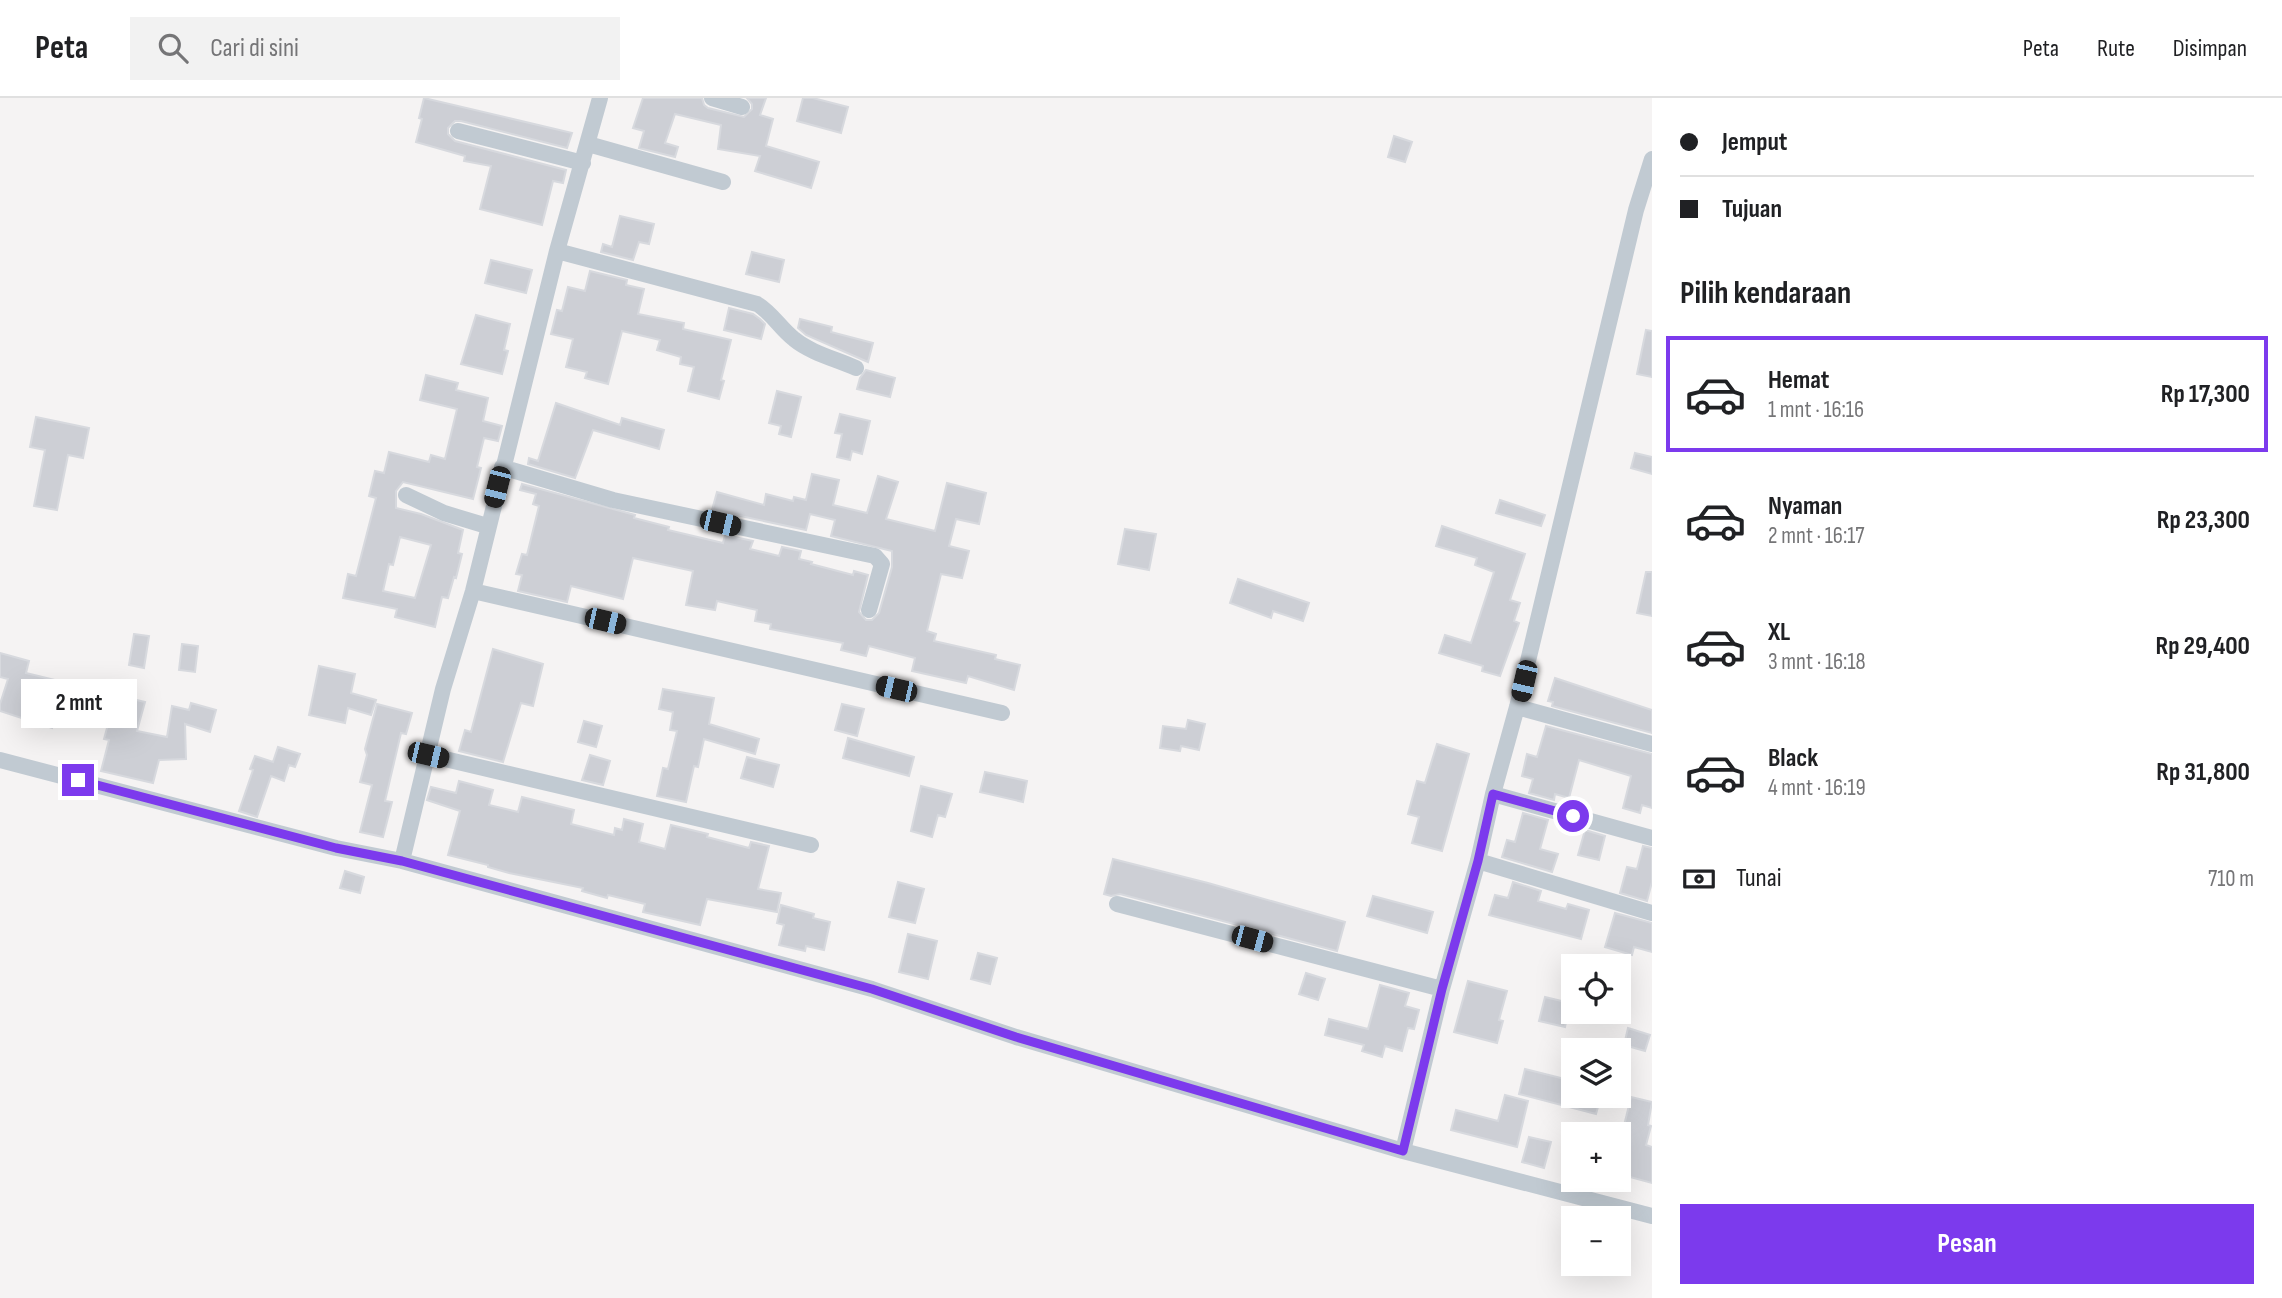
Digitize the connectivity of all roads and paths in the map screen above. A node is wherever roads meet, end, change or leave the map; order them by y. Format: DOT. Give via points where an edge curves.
graph roads {
  1 [pos="600,98"];
  2 [pos="712,98"];
  3 [pos="742,107"];
  4 [pos="458,131"];
  5 [pos="587,144"];
  6 [pos="1652,159"];
  7 [pos="583,163"];
  8 [pos="723,183"];
  9 [pos="557,251"];
  10 [pos="856,368"];
  11 [pos="502,467"];
  12 [pos="407,495"];
  13 [pos="487,526"];
  14 [pos="473,591"];
  15 [pos="869,610"];
  16 [pos="1517,707"];
  17 [pos="1002,713"];
  18 [pos="1652,744"];
  19 [pos="428,755"];
  20 [pos="0,760"];
  21 [pos="1493,794"];
  22 [pos="1652,838"];
  23 [pos="811,845"];
  24 [pos="402,861"];
  25 [pos="1478,861"];
  26 [pos="1117,904"];
  27 [pos="1652,912"];
  28 [pos="1442,989"];
  29 [pos="1403,1151"];
  30 [pos="1652,1216"];
  1 -- 5 [label="street"];
  2 -- 3 [label="street"];
  4 -- 7 [label="street"];
  5 -- 7 [label="street"];
  5 -- 8 [label="street"];
  6 -- 16 [label="street"];
  7 -- 9 [label="street"];
  9 -- 10 [label="street" via="757,304 793,339"];
  9 -- 11 [label="street"];
  11 -- 13 [label="street"];
  11 -- 15 [label="street" via="613,500 874,556 882,564"];
  12 -- 13 [label="street"];
  13 -- 14 [label="street"];
  14 -- 17 [label="street"];
  14 -- 19 [label="street"];
  16 -- 18 [label="street"];
  16 -- 21 [label="street"];
  19 -- 23 [label="street"];
  19 -- 24 [label="street"];
  20 -- 24 [label="street"];
  21 -- 22 [label="street"];
  21 -- 25 [label="street"];
  24 -- 29 [label="street" via="872,989 1016,1037"];
  25 -- 27 [label="street"];
  25 -- 28 [label="street"];
  26 -- 28 [label="street"];
  28 -- 29 [label="street"];
  29 -- 30 [label="street"];
}
